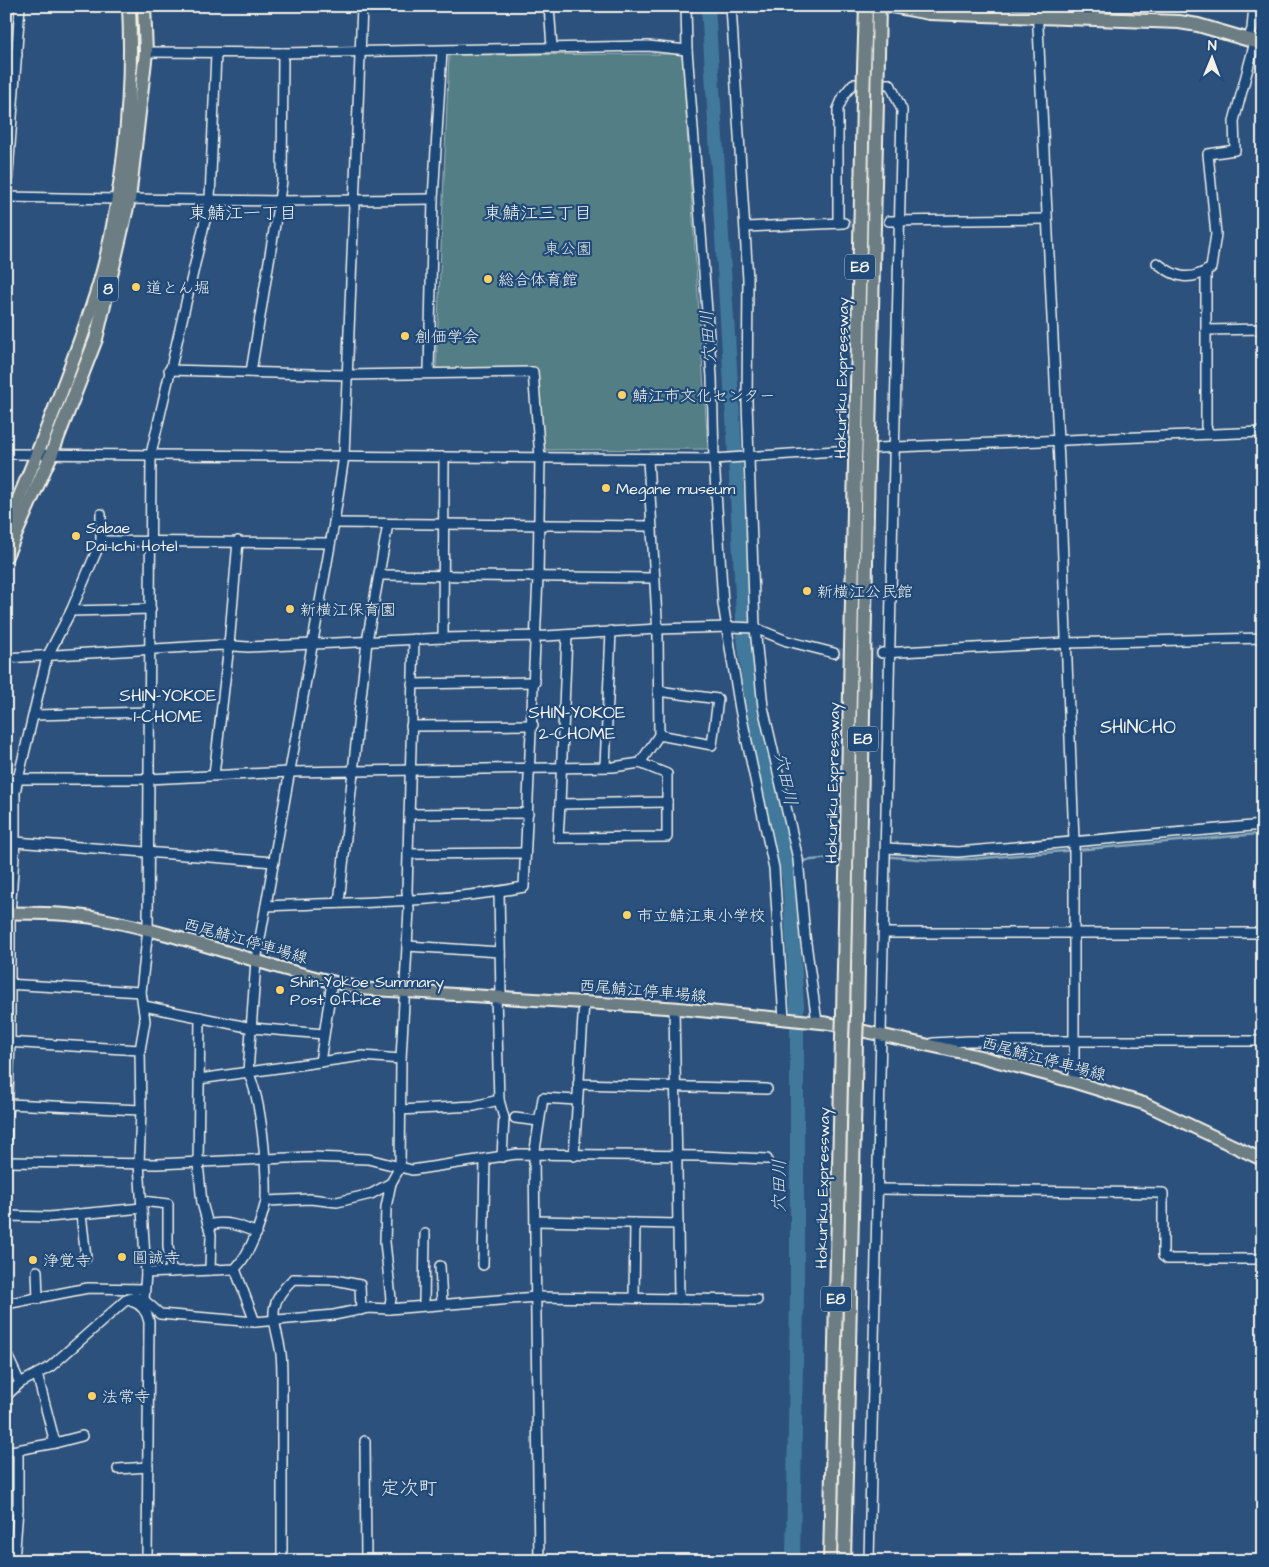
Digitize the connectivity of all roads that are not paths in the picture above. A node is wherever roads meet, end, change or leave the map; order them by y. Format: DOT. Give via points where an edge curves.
graph roads {
  1 [pos="20,6"];
  2 [pos="129,6"];
  3 [pos="144,6"];
  4 [pos="362,6"];
  5 [pos="549,6"];
  6 [pos="686,6"];
  7 [pos="731,6"];
  8 [pos="866,6"];
  9 [pos="879,6"];
  10 [pos="891,6"];
  11 [pos="1254,6"];
  12 [pos="918,9"];
  13 [pos="1036,12"];
  14 [pos="1256,42"];
  15 [pos="552,47"];
  16 [pos="360,50"];
  17 [pos="687,50"];
  18 [pos="442,51"];
  19 [pos="146,52"];
  20 [pos="216,53"];
  21 [pos="283,53"];
  22 [pos="6,55"];
  23 [pos="17,55"];
  24 [pos="9,121"];
  25 [pos="6,198"];
  26 [pos="355,198"];
  27 [pos="123,199"];
  28 [pos="210,199"];
  29 [pos="433,199"];
  30 [pos="279,201"];
  31 [pos="1046,219"];
  32 [pos="900,220"];
  33 [pos="889,221"];
  34 [pos="745,227"];
  35 [pos="1158,263"];
  36 [pos="1206,271"];
  37 [pos="1263,329"];
  38 [pos="1206,330"];
  39 [pos="169,370"];
  40 [pos="251,372"];
  41 [pos="429,372"];
  42 [pos="347,375"];
  43 [pos="1263,432"];
  44 [pos="1210,434"];
  45 [pos="1057,440"];
  46 [pos="896,447"];
  47 [pos="6,454"];
  48 [pos="37,454"];
  49 [pos="151,454"];
  50 [pos="51,455"];
  51 [pos="344,456"];
  52 [pos="750,456"];
  53 [pos="444,457"];
  54 [pos="540,457"];
  55 [pos="648,458"];
  56 [pos="714,459"];
  57 [pos="101,514"];
  58 [pos="334,523"];
  59 [pos="388,524"];
  60 [pos="444,524"];
  61 [pos="539,525"];
  62 [pos="651,526"];
  63 [pos="6,529"];
  64 [pos="101,541"];
  65 [pos="149,541"];
  66 [pos="238,541"];
  67 [pos="330,543"];
  68 [pos="6,556"];
  69 [pos="380,575"];
  70 [pos="443,576"];
  71 [pos="538,577"];
  72 [pos="654,578"];
  73 [pos="150,609"];
  74 [pos="71,610"];
  75 [pos="729,627"];
  76 [pos="657,628"];
  77 [pos="754,628"];
  78 [pos="611,631"];
  79 [pos="567,635"];
  80 [pos="537,636"];
  81 [pos="443,638"];
  82 [pos="1263,638"];
  83 [pos="414,639"];
  84 [pos="367,641"];
  85 [pos="1066,643"];
  86 [pos="312,644"];
  87 [pos="229,646"];
  88 [pos="151,649"];
  89 [pos="886,652"];
  90 [pos="834,653"];
  91 [pos="48,657"];
  92 [pos="6,658"];
  93 [pos="535,682"];
  94 [pos="412,684"];
  95 [pos="658,691"];
  96 [pos="148,712"];
  97 [pos="35,715"];
  98 [pos="533,725"];
  99 [pos="411,726"];
  100 [pos="659,735"];
  101 [pos="640,763"];
  102 [pos="561,766"];
  103 [pos="605,766"];
  104 [pos="530,768"];
  105 [pos="409,771"];
  106 [pos="290,772"];
  107 [pos="353,772"];
  108 [pos="214,775"];
  109 [pos="6,779"];
  110 [pos="19,779"];
  111 [pos="148,779"];
  112 [pos="666,802"];
  113 [pos="560,804"];
  114 [pos="528,813"];
  115 [pos="409,814"];
  116 [pos="1263,825"];
  117 [pos="1074,840"];
  118 [pos="15,842"];
  119 [pos="886,848"];
  120 [pos="147,851"];
  121 [pos="525,853"];
  122 [pos="408,854"];
  123 [pos="274,862"];
  124 [pos="499,892"];
  125 [pos="408,901"];
  126 [pos="338,903"];
  127 [pos="266,906"];
  128 [pos="8,913"];
  129 [pos="148,929"];
  130 [pos="884,933"];
  131 [pos="1263,933"];
  132 [pos="1074,934"];
  133 [pos="408,946"];
  134 [pos="500,952"];
  135 [pos="256,961"];
  136 [pos="332,982"];
  137 [pos="8,984"];
  138 [pos="141,992"];
  139 [pos="405,992"];
  140 [pos="499,996"];
  141 [pos="584,1002"];
  142 [pos="144,1006"];
  143 [pos="674,1008"];
  144 [pos="200,1017"];
  145 [pos="786,1019"];
  146 [pos="813,1022"];
  147 [pos="252,1028"];
  148 [pos="324,1034"];
  149 [pos="882,1036"];
  150 [pos="1074,1041"];
  151 [pos="1263,1041"];
  152 [pos="8,1042"];
  153 [pos="916,1044"];
  154 [pos="140,1050"];
  155 [pos="401,1059"];
  156 [pos="320,1062"];
  157 [pos="248,1072"];
  158 [pos="199,1079"];
  159 [pos="1074,1082"];
  160 [pos="578,1084"];
  161 [pos="676,1086"];
  162 [pos="767,1089"];
  163 [pos="7,1093"];
  164 [pos="499,1100"];
  165 [pos="577,1100"];
  166 [pos="8,1104"];
  167 [pos="141,1110"];
  168 [pos="400,1110"];
  169 [pos="515,1118"];
  170 [pos="539,1121"];
  171 [pos="6,1147"];
  172 [pos="534,1156"];
  173 [pos="574,1156"];
  174 [pos="502,1157"];
  175 [pos="677,1157"];
  176 [pos="265,1158"];
  177 [pos="485,1159"];
  178 [pos="767,1159"];
  179 [pos="1263,1160"];
  180 [pos="6,1162"];
  181 [pos="139,1163"];
  182 [pos="198,1163"];
  183 [pos="400,1167"];
  184 [pos="391,1184"];
  185 [pos="878,1190"];
  186 [pos="266,1201"];
  187 [pos="142,1204"];
  188 [pos="81,1214"];
  189 [pos="6,1216"];
  190 [pos="536,1221"];
  191 [pos="635,1223"];
  192 [pos="678,1224"];
  193 [pos="208,1225"];
  194 [pos="256,1233"];
  195 [pos="425,1234"];
  196 [pos="86,1258"];
  197 [pos="1263,1259"];
  198 [pos="483,1265"];
  199 [pos="440,1266"];
  200 [pos="235,1269"];
  201 [pos="210,1270"];
  202 [pos="37,1271"];
  203 [pos="171,1272"];
  204 [pos="146,1273"];
  205 [pos="144,1289"];
  206 [pos="536,1297"];
  207 [pos="634,1298"];
  208 [pos="38,1299"];
  209 [pos="679,1299"];
  210 [pos="126,1300"];
  211 [pos="144,1300"];
  212 [pos="757,1300"];
  213 [pos="442,1303"];
  214 [pos="6,1304"];
  215 [pos="424,1305"];
  216 [pos="389,1309"];
  217 [pos="361,1310"];
  218 [pos="274,1321"];
  219 [pos="255,1322"];
  220 [pos="6,1353"];
  221 [pos="37,1374"];
  222 [pos="20,1383"];
  223 [pos="6,1396"];
  224 [pos="82,1436"];
  225 [pos="365,1441"];
  226 [pos="55,1443"];
  227 [pos="18,1451"];
  228 [pos="6,1452"];
  229 [pos="148,1467"];
  230 [pos="118,1469"];
  231 [pos="6,1509"];
  232 [pos="18,1509"];
  233 [pos="14,1561"];
  234 [pos="147,1561"];
  235 [pos="282,1561"];
  236 [pos="366,1561"];
  237 [pos="538,1561"];
  238 [pos="830,1561"];
  239 [pos="844,1561"];
  240 [pos="870,1561"];
  1 -- 23 [label="street"];
  2 -- 27 [label="highway, 8" via="132,62"];
  3 -- 19 [label="highway, 8"];
  4 -- 16 [label="street"];
  5 -- 15 [label="street"];
  6 -- 17 [label="street"];
  7 -- 34 [label="street"];
  8 -- 238 [label="highway, Hokuriku Expressway / E8, bridge"];
  9 -- 239 [label="highway, Hokuriku Expressway / E8, bridge"];
  10 -- 12 [label="highway"];
  11 -- 14 [label="street" via="1252,29"];
  12 -- 13 [label="highway"];
  13 -- 14 [label="highway" via="1179,22"];
  13 -- 31 [label="street"];
  14 -- 36 [label="street" via="1234,121 1235,150 1208,154 1216,234 1211,268"];
  15 -- 17 [label="street" via="648,46"];
  15 -- 18 [label="street"];
  16 -- 18 [label="street"];
  16 -- 21 [label="street"];
  16 -- 26 [label="street"];
  17 -- 56 [label="street" via="712,377"];
  18 -- 29 [label="street"];
  19 -- 20 [label="street"];
  19 -- 27 [label="highway, 8"];
  20 -- 21 [label="street"];
  20 -- 28 [label="street"];
  21 -- 30 [label="street"];
  22 -- 23 [label="street"];
  23 -- 24 [label="street"];
  24 -- 25 [label="street"];
  25 -- 27 [label="street"];
  26 -- 29 [label="street"];
  26 -- 30 [label="street"];
  26 -- 42 [label="street"];
  27 -- 28 [label="street"];
  27 -- 48 [label="highway, 8" via="87,322"];
  27 -- 50 [label="highway, 8" via="96,339"];
  28 -- 30 [label="street"];
  28 -- 39 [label="street"];
  29 -- 41 [label="street"];
  30 -- 40 [label="street"];
  31 -- 32 [label="street"];
  31 -- 45 [label="street"];
  32 -- 33 [label="street"];
  32 -- 34 [label="street" via="902,110 890,84 853,84 838,110 841,223"];
  32 -- 46 [label="street"];
  34 -- 52 [label="street"];
  35 -- 36 [label="street" via="1172,275 1200,276"];
  36 -- 38 [label="street"];
  37 -- 38 [label="street"];
  38 -- 44 [label="street" via="1206,426"];
  39 -- 40 [label="street"];
  39 -- 49 [label="street"];
  40 -- 42 [label="street"];
  41 -- 42 [label="street"];
  41 -- 54 [label="street" via="533,372"];
  42 -- 51 [label="street"];
  43 -- 44 [label="street"];
  44 -- 45 [label="street"];
  45 -- 46 [label="street"];
  45 -- 85 [label="street"];
  46 -- 52 [label="street"];
  46 -- 89 [label="street"];
  47 -- 48 [label="street"];
  48 -- 50 [label="street"];
  48 -- 63 [label="highway, 8"];
  49 -- 50 [label="street"];
  49 -- 51 [label="street"];
  49 -- 65 [label="street"];
  50 -- 68 [label="highway, 8"];
  51 -- 53 [label="street"];
  51 -- 58 [label="street"];
  52 -- 56 [label="street"];
  52 -- 77 [label="street"];
  53 -- 54 [label="street"];
  53 -- 60 [label="street"];
  54 -- 55 [label="street"];
  54 -- 61 [label="street"];
  55 -- 56 [label="street"];
  55 -- 62 [label="street"];
  56 -- 75 [label="street" via="723,604"];
  57 -- 64 [label="street"];
  58 -- 59 [label="street"];
  58 -- 67 [label="street"];
  59 -- 60 [label="street"];
  59 -- 69 [label="street"];
  60 -- 61 [label="street"];
  60 -- 70 [label="street"];
  61 -- 62 [label="street"];
  61 -- 71 [label="street"];
  62 -- 72 [label="street"];
  64 -- 65 [label="street"];
  64 -- 74 [label="street"];
  65 -- 66 [label="street"];
  65 -- 73 [label="street"];
  66 -- 67 [label="street"];
  66 -- 87 [label="street"];
  67 -- 86 [label="street"];
  69 -- 70 [label="street"];
  69 -- 84 [label="street"];
  70 -- 71 [label="street"];
  70 -- 81 [label="street"];
  71 -- 72 [label="street"];
  71 -- 80 [label="street"];
  72 -- 76 [label="street"];
  73 -- 74 [label="street"];
  73 -- 88 [label="street"];
  74 -- 91 [label="street"];
  75 -- 76 [label="street"];
  75 -- 77 [label="street"];
  75 -- 145 [label="street" via="740,709 774,868"];
  76 -- 78 [label="street"];
  76 -- 95 [label="street"];
  77 -- 90 [label="street" via="787,641"];
  77 -- 146 [label="street" via="763,707 798,859"];
  78 -- 79 [label="street"];
  78 -- 103 [label="street"];
  79 -- 80 [label="street"];
  79 -- 102 [label="street"];
  80 -- 81 [label="street"];
  80 -- 93 [label="street"];
  81 -- 83 [label="street"];
  82 -- 85 [label="street"];
  83 -- 84 [label="street"];
  83 -- 94 [label="street"];
  84 -- 86 [label="street"];
  84 -- 107 [label="street"];
  85 -- 89 [label="street"];
  85 -- 117 [label="street"];
  86 -- 87 [label="street"];
  86 -- 106 [label="street"];
  87 -- 88 [label="street"];
  87 -- 108 [label="street"];
  88 -- 91 [label="street"];
  88 -- 96 [label="street"];
  89 -- 119 [label="street"];
  91 -- 92 [label="street"];
  91 -- 97 [label="street"];
  93 -- 94 [label="street"];
  93 -- 98 [label="street"];
  94 -- 99 [label="street"];
  95 -- 100 [label="street"];
  95 -- 100 [label="street" via="718,699 712,748"];
  96 -- 97 [label="street"];
  96 -- 111 [label="street"];
  97 -- 110 [label="street"];
  98 -- 99 [label="street"];
  98 -- 104 [label="street"];
  99 -- 105 [label="street"];
  100 -- 101 [label="street"];
  101 -- 103 [label="street"];
  101 -- 112 [label="street" via="667,774"];
  102 -- 103 [label="street"];
  102 -- 104 [label="street"];
  102 -- 113 [label="street"];
  104 -- 105 [label="street"];
  104 -- 114 [label="street"];
  105 -- 107 [label="street"];
  105 -- 115 [label="street"];
  106 -- 107 [label="street"];
  106 -- 108 [label="street"];
  106 -- 123 [label="street"];
  107 -- 126 [label="street"];
  108 -- 111 [label="street"];
  109 -- 110 [label="street"];
  110 -- 111 [label="street"];
  110 -- 118 [label="street" via="15,792"];
  111 -- 120 [label="street"];
  112 -- 113 [label="street"];
  112 -- 113 [label="street" via="667,837 558,838"];
  114 -- 115 [label="street"];
  114 -- 121 [label="street"];
  115 -- 122 [label="street"];
  116 -- 117 [label="street"];
  117 -- 119 [label="street" via="958,852"];
  117 -- 132 [label="street"];
  118 -- 120 [label="street"];
  118 -- 128 [label="street"];
  119 -- 130 [label="street"];
  120 -- 123 [label="street"];
  120 -- 129 [label="street"];
  121 -- 122 [label="street"];
  121 -- 124 [label="street" via="524,887"];
  122 -- 125 [label="street"];
  123 -- 127 [label="street"];
  124 -- 125 [label="street"];
  124 -- 134 [label="street"];
  125 -- 126 [label="street"];
  125 -- 133 [label="street"];
  126 -- 127 [label="street"];
  127 -- 135 [label="street"];
  128 -- 129 [label="main road, 西尾鯖江停車場線" via="100,918"];
  128 -- 137 [label="street"];
  129 -- 135 [label="main road, 西尾鯖江停車場線"];
  129 -- 138 [label="street"];
  130 -- 132 [label="street"];
  130 -- 149 [label="street"];
  131 -- 132 [label="street"];
  132 -- 150 [label="street"];
  133 -- 134 [label="street"];
  133 -- 139 [label="street"];
  134 -- 140 [label="street"];
  135 -- 136 [label="main road, 西尾鯖江停車場線"];
  135 -- 147 [label="street"];
  136 -- 139 [label="main road, 西尾鯖江停車場線"];
  136 -- 148 [label="street"];
  137 -- 138 [label="street"];
  137 -- 152 [label="street"];
  138 -- 142 [label="street"];
  139 -- 140 [label="main road, 西尾鯖江停車場線"];
  139 -- 155 [label="street"];
  140 -- 141 [label="main road, 西尾鯖江停車場線"];
  140 -- 164 [label="street"];
  141 -- 143 [label="main road, 西尾鯖江停車場線"];
  141 -- 160 [label="street"];
  142 -- 144 [label="street"];
  142 -- 154 [label="street"];
  143 -- 145 [label="main road, 西尾鯖江停車場線"];
  143 -- 161 [label="street"];
  144 -- 147 [label="street"];
  144 -- 158 [label="street"];
  145 -- 146 [label="main road, 西尾鯖江停車場線"];
  146 -- 149 [label="main road, 西尾鯖江停車場線"];
  147 -- 148 [label="street"];
  147 -- 157 [label="street"];
  148 -- 156 [label="street"];
  149 -- 153 [label="main road, 西尾鯖江停車場線"];
  149 -- 185 [label="street"];
  150 -- 151 [label="street"];
  150 -- 153 [label="street"];
  150 -- 159 [label="street"];
  152 -- 154 [label="street"];
  152 -- 163 [label="street"];
  153 -- 159 [label="main road, 西尾鯖江停車場線" via="978,1056"];
  154 -- 167 [label="street"];
  155 -- 156 [label="street" via="362,1056"];
  155 -- 168 [label="street"];
  156 -- 157 [label="street"];
  157 -- 158 [label="street"];
  157 -- 176 [label="street" via="254,1084"];
  158 -- 182 [label="street"];
  159 -- 179 [label="main road, 西尾鯖江停車場線" via="1145,1104"];
  160 -- 161 [label="street"];
  160 -- 165 [label="street"];
  161 -- 162 [label="street"];
  161 -- 175 [label="street"];
  163 -- 166 [label="street"];
  164 -- 168 [label="street" via="474,1106"];
  164 -- 174 [label="street" via="504,1118"];
  165 -- 170 [label="street" via="544,1098"];
  165 -- 173 [label="street"];
  166 -- 167 [label="street"];
  166 -- 171 [label="street"];
  167 -- 181 [label="street"];
  168 -- 183 [label="street"];
  169 -- 170 [label="street"];
  170 -- 172 [label="street"];
  172 -- 173 [label="street"];
  172 -- 174 [label="street" via="517,1154"];
  172 -- 190 [label="street"];
  173 -- 175 [label="street"];
  174 -- 177 [label="street"];
  175 -- 178 [label="street"];
  175 -- 192 [label="street"];
  176 -- 182 [label="street"];
  176 -- 183 [label="street" via="368,1159"];
  176 -- 186 [label="street"];
  177 -- 183 [label="street" via="412,1170"];
  177 -- 198 [label="street"];
  180 -- 181 [label="street"];
  181 -- 182 [label="street"];
  181 -- 187 [label="street"];
  182 -- 193 [label="street" via="202,1204"];
  183 -- 184 [label="street"];
  184 -- 186 [label="street" via="370,1194 337,1202 310,1199"];
  184 -- 216 [label="street" via="386,1207 385,1242 391,1299"];
  185 -- 197 [label="street" via="1163,1193 1164,1256 1167,1259"];
  185 -- 240 [label="street"];
  186 -- 194 [label="street"];
  187 -- 188 [label="street"];
  187 -- 203 [label="street" via="168,1204"];
  187 -- 204 [label="street"];
  188 -- 189 [label="street"];
  188 -- 196 [label="street"];
  190 -- 191 [label="street"];
  190 -- 206 [label="street"];
  191 -- 192 [label="street"];
  191 -- 207 [label="street"];
  192 -- 209 [label="street"];
  193 -- 194 [label="street" via="226,1223"];
  193 -- 201 [label="street" via="211,1235"];
  194 -- 200 [label="street"];
  195 -- 215 [label="street"];
  199 -- 213 [label="street"];
  200 -- 201 [label="street"];
  200 -- 219 [label="street"];
  201 -- 203 [label="street"];
  202 -- 208 [label="street"];
  203 -- 204 [label="street"];
  204 -- 205 [label="street"];
  205 -- 208 [label="street" via="88,1288"];
  205 -- 211 [label="street"];
  206 -- 207 [label="street"];
  206 -- 213 [label="street"];
  206 -- 237 [label="street"];
  207 -- 209 [label="street"];
  208 -- 214 [label="street"];
  209 -- 212 [label="street"];
  210 -- 211 [label="street" via="135,1297"];
  210 -- 221 [label="street" via="50,1367"];
  210 -- 229 [label="street" via="140,1305 148,1314"];
  211 -- 219 [label="street" via="160,1314"];
  213 -- 215 [label="street"];
  215 -- 216 [label="street"];
  216 -- 217 [label="street"];
  217 -- 218 [label="street"];
  217 -- 218 [label="street" via="360,1285 335,1280 293,1279 274,1308"];
  218 -- 219 [label="street"];
  218 -- 235 [label="street" via="281,1354 282,1381"];
  220 -- 222 [label="street"];
  221 -- 222 [label="street"];
  221 -- 226 [label="street"];
  222 -- 223 [label="street"];
  224 -- 226 [label="street"];
  225 -- 236 [label="street"];
  226 -- 227 [label="street"];
  227 -- 228 [label="street"];
  227 -- 232 [label="street"];
  229 -- 230 [label="street"];
  229 -- 234 [label="street"];
  231 -- 232 [label="street"];
  232 -- 233 [label="street"];
}
